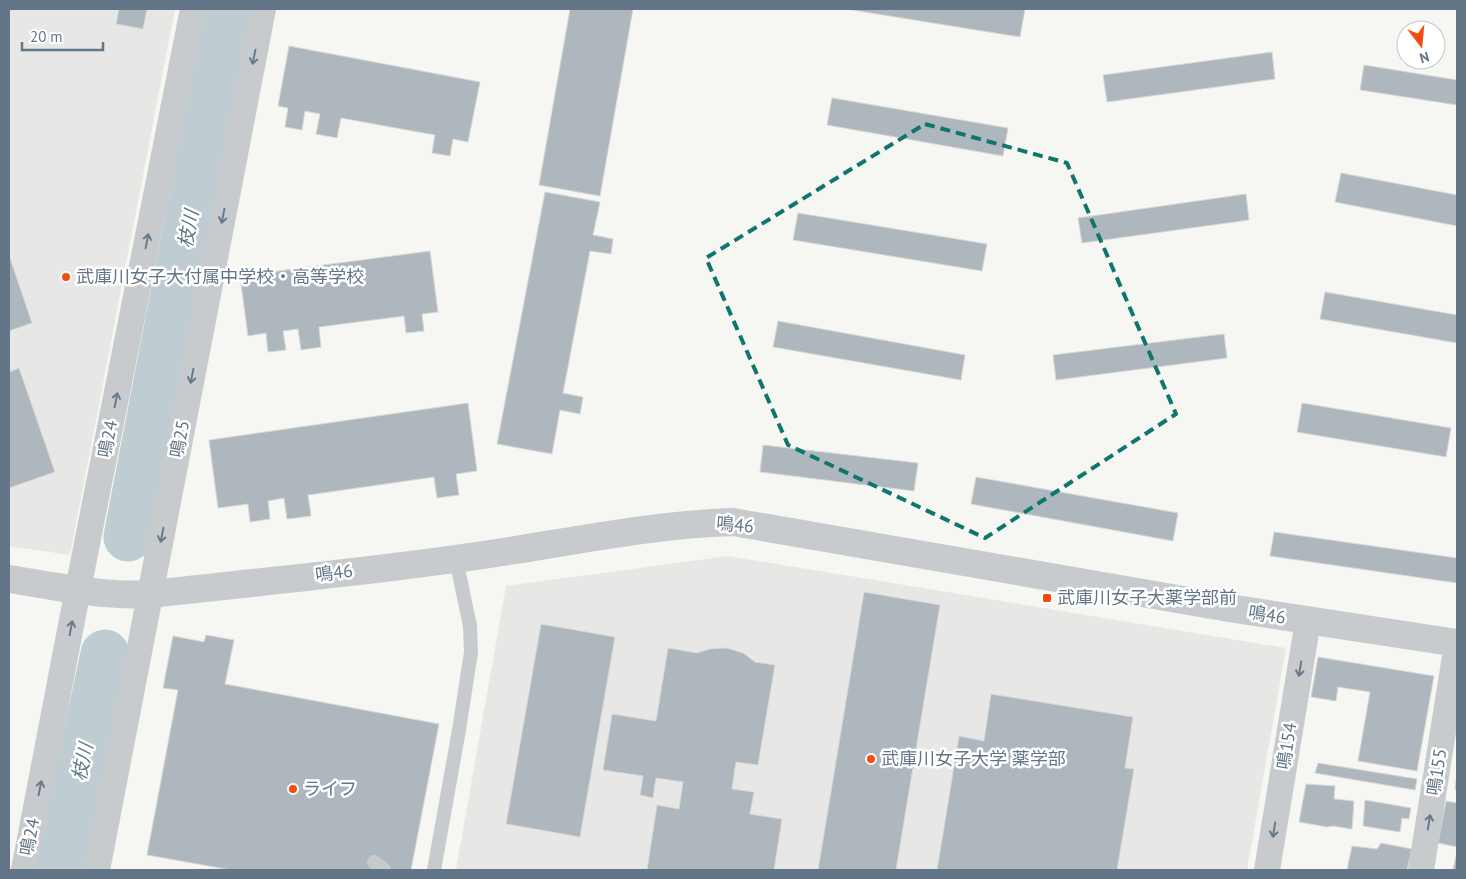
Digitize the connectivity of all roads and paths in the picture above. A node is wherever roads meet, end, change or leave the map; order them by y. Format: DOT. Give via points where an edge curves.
graph roads {
  1 [pos="193,9"];
  2 [pos="263,9"];
  3 [pos="456,559"];
  4 [pos="9,579"];
  5 [pos="78,589"];
  6 [pos="150,594"];
  7 [pos="1308,621"];
  8 [pos="1457,644"];
  9 [pos="24,870"];
  10 [pos="97,870"];
  11 [pos="434,870"];
  12 [pos="1267,870"];
  13 [pos="1421,870"];
  5 -- 1 [label="street, 鳴24, one-way"];
  2 -- 6 [label="street, 鳴25, one-way"];
  3 -- 6 [label="street, 鳴46"];
  3 -- 7 [label="street, 鳴46" via="651,528 733,522"];
  3 -- 11 [label="lane" via="470,626 471,652"];
  4 -- 5 [label="street, 鳴46"];
  5 -- 6 [label="street, 鳴46"];
  9 -- 5 [label="street, 鳴24, one-way"];
  6 -- 10 [label="street, 鳴25"];
  7 -- 8 [label="street, 鳴46"];
  7 -- 12 [label="street, 鳴154, one-way"];
  13 -- 8 [label="street, 鳴155, one-way"];
}
